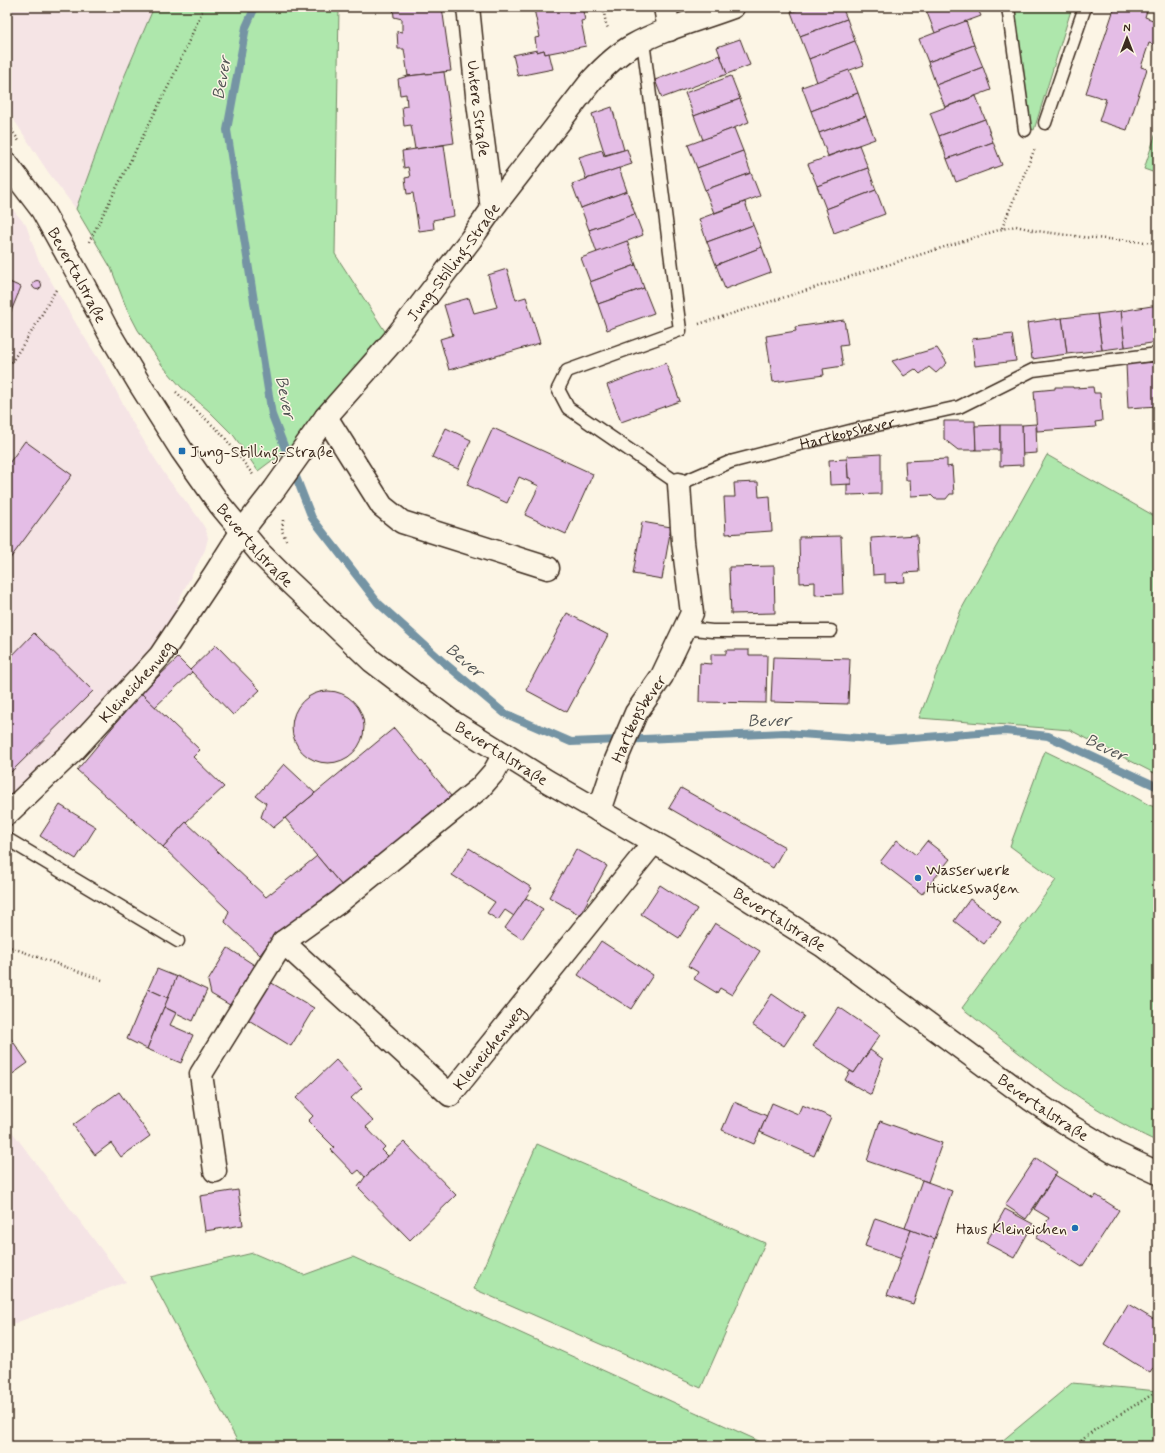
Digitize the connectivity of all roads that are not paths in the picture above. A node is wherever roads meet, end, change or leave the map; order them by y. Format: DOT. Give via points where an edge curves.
graph roads {
  1 [pos="468,7"];
  2 [pos="665,7"];
  3 [pos="733,7"];
  4 [pos="1008,7"];
  5 [pos="1085,7"];
  6 [pos="670,30"];
  7 [pos="643,41"];
  8 [pos="1045,123"];
  9 [pos="1025,130"];
  10 [pos="7,164"];
  11 [pos="492,209"];
  12 [pos="1158,354"];
  13 [pos="326,418"];
  14 [pos="678,484"];
  15 [pos="242,531"];
  16 [pos="548,568"];
  17 [pos="685,628"];
  18 [pos="831,631"];
  19 [pos="504,754"];
  20 [pos="599,811"];
  21 [pos="7,814"];
  22 [pos="7,839"];
  23 [pos="654,842"];
  24 [pos="178,941"];
  25 [pos="283,942"];
  26 [pos="215,1171"];
  27 [pos="1158,1173"];
  1 -- 11 [label="street, Untere Straße"];
  2 -- 6 [label="street"];
  3 -- 6 [label="street, Jung-Stilling-Straße"];
  4 -- 9 [label="lane"];
  5 -- 8 [label="lane"];
  6 -- 7 [label="street, Jung-Stilling-Straße"];
  7 -- 11 [label="street, Jung-Stilling-Straße" via="631,46 607,64 592,80"];
  7 -- 14 [label="lane" via="680,330 567,371 558,389 568,408"];
  10 -- 15 [label="street, Bevertalstraße" via="42,210 108,331 161,418"];
  11 -- 13 [label="street, Jung-Stilling-Straße" via="392,342"];
  12 -- 14 [label="lane, Hartkopsbever" via="1033,370 959,407 854,430 730,462"];
  13 -- 15 [label="street, Jung-Stilling-Straße"];
  13 -- 16 [label="street" via="382,506 402,522"];
  14 -- 17 [label="street, Hartkopsbever" via="692,613"];
  15 -- 19 [label="street, Bevertalstraße" via="284,577 372,661 451,721"];
  15 -- 21 [label="street, Kleineichenweg" via="160,656 74,750"];
  17 -- 18 [label="lane" via="712,631"];
  17 -- 20 [label="street, Hartkopsbever" via="662,676 636,713 616,760"];
  19 -- 20 [label="street, Bevertalstraße"];
  19 -- 25 [label="street" via="494,772 480,788 339,902"];
  20 -- 23 [label="street, Bevertalstraße"];
  22 -- 24 [label="lane"];
  23 -- 25 [label="street, Kleineichenweg" via="450,1095"];
  23 -- 27 [label="street, Bevertalstraße" via="823,946 1030,1099 1072,1127 1115,1153"];
  25 -- 26 [label="street" via="201,1074"];
}
